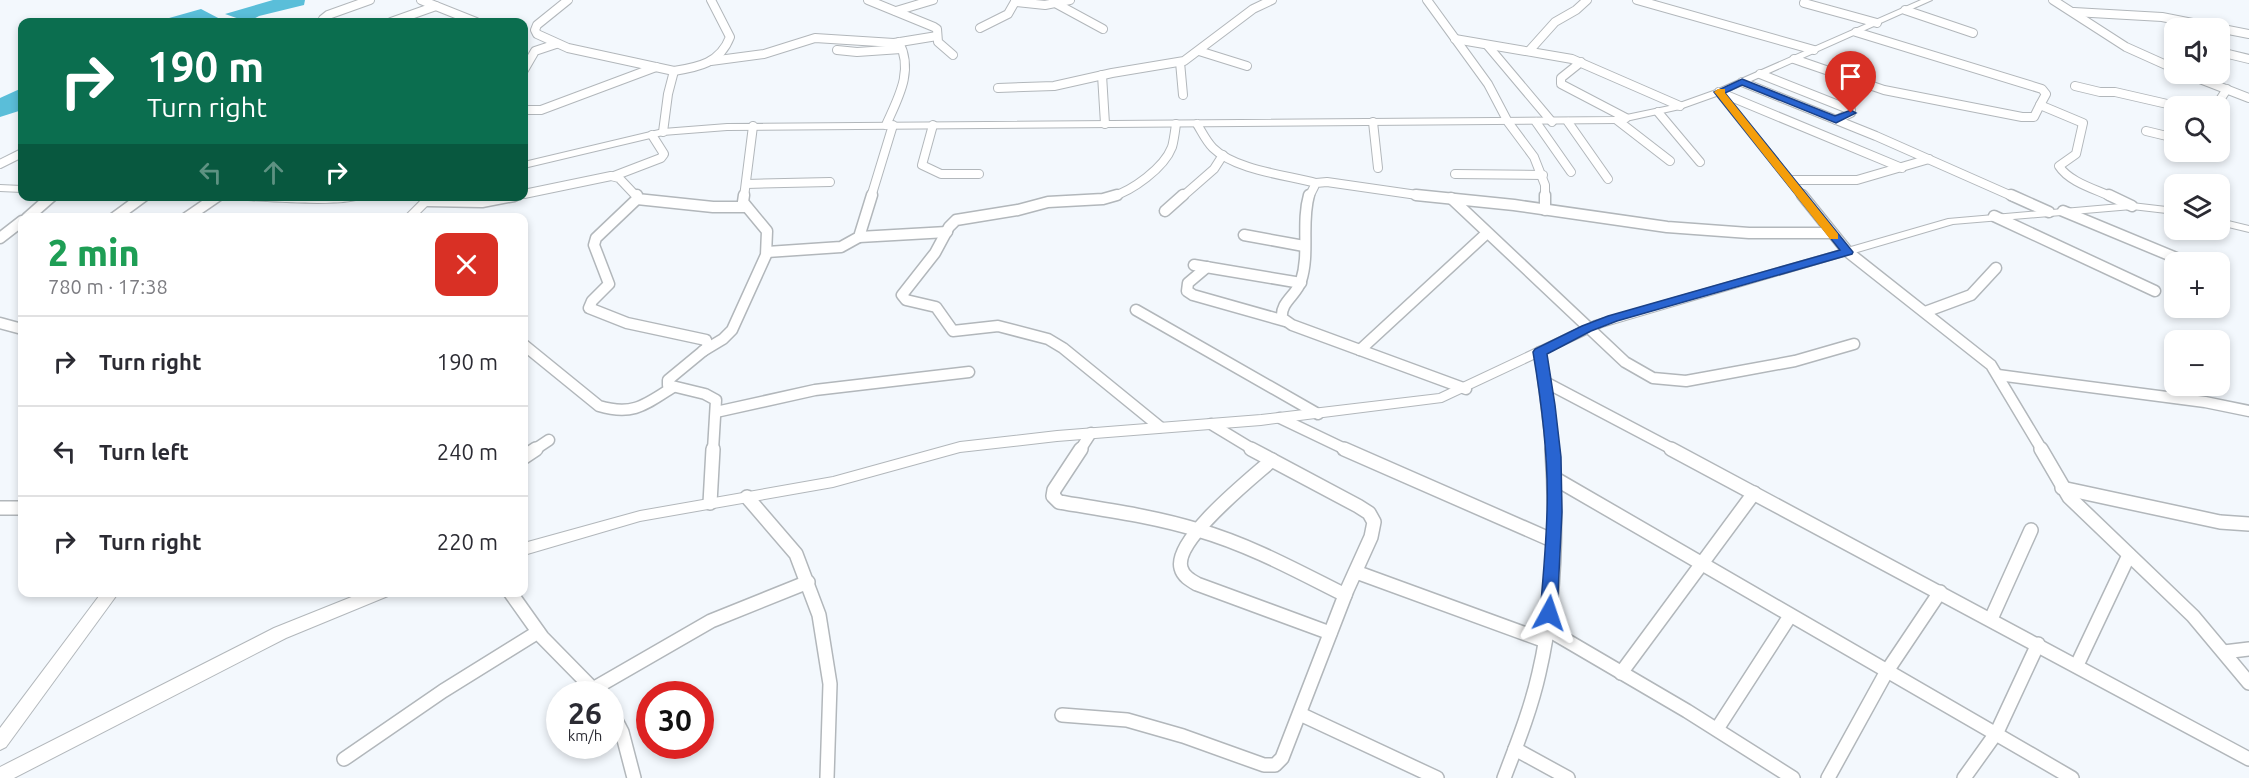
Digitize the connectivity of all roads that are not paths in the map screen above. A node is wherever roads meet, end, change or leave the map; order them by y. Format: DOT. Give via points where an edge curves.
graph roads {
  1 [pos="370,0"];
  2 [pos="421,0"];
  3 [pos="568,0"];
  4 [pos="711,0"];
  5 [pos="868,0"];
  6 [pos="933,0"];
  7 [pos="1070,0"];
  8 [pos="1272,0"];
  9 [pos="1427,0"];
  10 [pos="1587,0"];
  11 [pos="1637,0"];
  12 [pos="1929,0"];
  13 [pos="2053,0"];
  14 [pos="1016,1"];
  15 [pos="1804,3"];
  16 [pos="1057,4"];
  17 [pos="436,6"];
  18 [pos="1905,10"];
  19 [pos="896,11"];
  20 [pos="2074,12"];
  21 [pos="324,18"];
  22 [pos="402,18"];
  23 [pos="465,18"];
  24 [pos="1876,23"];
  25 [pos="980,28"];
  26 [pos="1102,29"];
  27 [pos="535,30"];
  28 [pos="528,32"];
  29 [pos="1856,32"];
  30 [pos="1973,33"];
  31 [pos="2249,34"];
  32 [pos="937,36"];
  33 [pos="1455,39"];
  34 [pos="558,44"];
  35 [pos="902,46"];
  36 [pos="1488,46"];
  37 [pos="837,50"];
  38 [pos="1814,50"];
  39 [pos="1199,51"];
  40 [pos="1529,51"];
  41 [pos="2230,54"];
  42 [pos="953,55"];
  43 [pos="2249,58"];
  44 [pos="1794,59"];
  45 [pos="711,61"];
  46 [pos="1180,62"];
  47 [pos="1581,62"];
  48 [pos="528,63"];
  49 [pos="2164,64"];
  50 [pos="1247,66"];
  51 [pos="657,67"];
  52 [pos="674,71"];
  53 [pos="1760,74"];
  54 [pos="1102,75"];
  55 [pos="1742,82"];
  56 [pos="2214,84"];
  57 [pos="2074,86"];
  58 [pos="998,88"];
  59 [pos="2227,89"];
  60 [pos="1719,92"];
  61 [pos="1183,95"];
  62 [pos="2222,96"];
  63 [pos="2249,98"];
  64 [pos="2164,103"];
  65 [pos="2040,105"];
  66 [pos="1680,106"];
  67 [pos="528,110"];
  68 [pos="1658,112"];
  69 [pos="1621,119"];
  70 [pos="1836,120"];
  71 [pos="1373,122"];
  72 [pos="1508,122"];
  73 [pos="1536,122"];
  74 [pos="1552,122"];
  75 [pos="1568,122"];
  76 [pos="1106,124"];
  77 [pos="1176,124"];
  78 [pos="1197,124"];
  79 [pos="890,125"];
  80 [pos="933,125"];
  81 [pos="753,126"];
  82 [pos="2146,130"];
  83 [pos="658,133"];
  84 [pos="2164,135"];
  85 [pos="18,155"];
  86 [pos="1223,155"];
  87 [pos="1929,159"];
  88 [pos="1670,161"];
  89 [pos="1700,162"];
  90 [pos="0,164"];
  91 [pos="528,164"];
  92 [pos="1378,168"];
  93 [pos="1902,168"];
  94 [pos="1571,172"];
  95 [pos="979,174"];
  96 [pos="1455,174"];
  97 [pos="1543,175"];
  98 [pos="615,176"];
  99 [pos="1608,179"];
  100 [pos="1790,180"];
  101 [pos="830,182"];
  102 [pos="1316,183"];
  103 [pos="746,184"];
  104 [pos="0,188"];
  105 [pos="18,189"];
  106 [pos="528,193"];
  107 [pos="1451,198"];
  108 [pos="637,199"];
  109 [pos="46,201"];
  110 [pos="137,201"];
  111 [pos="211,201"];
  112 [pos="428,201"];
  113 [pos="465,201"];
  114 [pos="487,201"];
  115 [pos="2132,206"];
  116 [pos="745,207"];
  117 [pos="1545,210"];
  118 [pos="2164,210"];
  119 [pos="1165,211"];
  120 [pos="2056,211"];
  121 [pos="33,213"];
  122 [pos="121,213"];
  123 [pos="193,213"];
  124 [pos="414,213"];
  125 [pos="1994,216"];
  126 [pos="18,224"];
  127 [pos="2230,224"];
  128 [pos="2249,229"];
  129 [pos="947,232"];
  130 [pos="1487,233"];
  131 [pos="1832,233"];
  132 [pos="1244,235"];
  133 [pos="859,237"];
  134 [pos="0,238"];
  135 [pos="1304,246"];
  136 [pos="767,252"];
  137 [pos="1848,252"];
  138 [pos="2164,253"];
  139 [pos="1194,265"];
  140 [pos="1207,267"];
  141 [pos="1996,268"];
  142 [pos="1301,283"];
  143 [pos="2156,291"];
  144 [pos="1136,310"];
  145 [pos="1925,312"];
  146 [pos="1285,321"];
  147 [pos="18,322"];
  148 [pos="0,323"];
  149 [pos="12,326"];
  150 [pos="18,328"];
  151 [pos="1587,328"];
  152 [pos="1854,344"];
  153 [pos="528,348"];
  154 [pos="1360,350"];
  155 [pos="703,351"];
  156 [pos="1540,352"];
  157 [pos="969,372"];
  158 [pos="1998,375"];
  159 [pos="1545,382"];
  160 [pos="673,387"];
  161 [pos="1466,389"];
  162 [pos="2249,411"];
  163 [pos="716,412"];
  164 [pos="1318,414"];
  165 [pos="1280,418"];
  166 [pos="1211,424"];
  167 [pos="1160,427"];
  168 [pos="1091,433"];
  169 [pos="549,440"];
  170 [pos="528,454"];
  171 [pos="1272,460"];
  172 [pos="1554,478"];
  173 [pos="2062,488"];
  174 [pos="1754,493"];
  175 [pos="747,497"];
  176 [pos="710,503"];
  177 [pos="0,508"];
  178 [pos="18,508"];
  179 [pos="2249,524"];
  180 [pos="1197,529"];
  181 [pos="2031,530"];
  182 [pos="1554,540"];
  183 [pos="528,548"];
  184 [pos="2129,555"];
  185 [pos="1701,566"];
  186 [pos="1356,572"];
  187 [pos="808,582"];
  188 [pos="1940,592"];
  189 [pos="1345,595"];
  190 [pos="107,597"];
  191 [pos="370,597"];
  192 [pos="514,597"];
  193 [pos="1790,616"];
  194 [pos="1991,619"];
  195 [pos="538,632"];
  196 [pos="1330,633"];
  197 [pos="1546,635"];
  198 [pos="2038,644"];
  199 [pos="2249,650"];
  200 [pos="2224,652"];
  201 [pos="2077,665"];
  202 [pos="1887,671"];
  203 [pos="1622,673"];
  204 [pos="584,681"];
  205 [pos="613,681"];
  206 [pos="2249,683"];
  207 [pos="1300,714"];
  208 [pos="1062,715"];
  209 [pos="1717,729"];
  210 [pos="1996,732"];
  211 [pos="624,740"];
  212 [pos="0,742"];
  213 [pos="1515,748"];
  214 [pos="344,759"];
  215 [pos="2249,759"];
  216 [pos="0,776"];
  217 [pos="634,778"];
  218 [pos="827,778"];
  219 [pos="1437,778"];
  220 [pos="1504,778"];
  221 [pos="1568,778"];
  222 [pos="1792,778"];
  223 [pos="1827,778"];
  224 [pos="1964,778"];
  225 [pos="2072,778"];
  1 -- 21 [label="street"];
  2 -- 17 [label="street"];
  3 -- 27 [label="street"];
  4 -- 45 [label="street" via="730,37 725,51"];
  5 -- 19 [label="street"];
  6 -- 19 [label="street"];
  7 -- 16 [label="street"];
  8 -- 39 [label="street" via="1253,9"];
  9 -- 33 [label="street"];
  10 -- 40 [label="street" via="1555,22"];
  11 -- 38 [label="street"];
  12 -- 18 [label="street"];
  13 -- 20 [label="street"];
  14 -- 16 [label="street"];
  14 -- 25 [label="street" via="1008,14"];
  15 -- 24 [label="street"];
  16 -- 26 [label="street"];
  17 -- 22 [label="street"];
  17 -- 23 [label="street"];
  18 -- 24 [label="street"];
  18 -- 30 [label="street"];
  19 -- 32 [label="street" via="934,27"];
  20 -- 31 [label="street" via="2165,16"];
  20 -- 49 [label="street" via="2133,51"];
  24 -- 29 [label="street"];
  27 -- 28 [label="street"];
  27 -- 34 [label="street"];
  29 -- 38 [label="street"];
  29 -- 65 [label="street" via="2039,87 2046,94"];
  32 -- 35 [label="street"];
  32 -- 42 [label="street" via="939,44"];
  33 -- 36 [label="street"];
  33 -- 72 [label="street" via="1488,84"];
  34 -- 48 [label="street" via="535,51"];
  34 -- 51 [label="street"];
  35 -- 37 [label="street" via="857,52"];
  35 -- 45 [label="street" via="821,37 764,54"];
  35 -- 79 [label="street" via="908,58"];
  36 -- 40 [label="street"];
  36 -- 74 [label="street"];
  38 -- 44 [label="street"];
  39 -- 46 [label="street"];
  39 -- 50 [label="street"];
  40 -- 47 [label="street"];
  41 -- 43 [label="street"];
  44 -- 53 [label="street"];
  44 -- 65 [label="street" via="1875,88 1979,109 2034,117"];
  45 -- 52 [label="street"];
  46 -- 54 [label="street"];
  46 -- 61 [label="street"];
  47 -- 66 [label="street"];
  47 -- 69 [label="street" via="1561,78 1560,84"];
  51 -- 52 [label="street"];
  51 -- 67 [label="street" via="541,110"];
  52 -- 83 [label="street"];
  53 -- 55 [label="street"];
  53 -- 70 [label="street" via="1851,111"];
  54 -- 58 [label="street" via="1054,86"];
  54 -- 76 [label="street"];
  55 -- 60 [label="street"];
  55 -- 70 [label="street"];
  56 -- 59 [label="street"];
  57 -- 64 [label="street"];
  59 -- 62 [label="street"];
  59 -- 63 [label="street"];
  60 -- 66 [label="street"];
  60 -- 93 [label="street"];
  60 -- 100 [label="street"];
  65 -- 115 [label="street" via="2083,123 2076,154 2059,166 2060,170"];
  66 -- 68 [label="street"];
  68 -- 69 [label="street"];
  68 -- 89 [label="street"];
  69 -- 75 [label="street"];
  69 -- 88 [label="street"];
  70 -- 87 [label="street"];
  71 -- 72 [label="street"];
  71 -- 78 [label="street"];
  71 -- 92 [label="street"];
  72 -- 73 [label="street"];
  72 -- 97 [label="street" via="1529,147"];
  73 -- 74 [label="street"];
  73 -- 94 [label="street"];
  74 -- 75 [label="street"];
  75 -- 99 [label="street"];
  76 -- 77 [label="street"];
  76 -- 80 [label="street"];
  77 -- 78 [label="street"];
  77 -- 129 [label="street" via="1168,154 1146,179 1122,194 962,217"];
  78 -- 86 [label="street" via="1208,143"];
  79 -- 80 [label="street"];
  79 -- 81 [label="street"];
  79 -- 133 [label="street"];
  80 -- 95 [label="street" via="922,160 926,170"];
  81 -- 83 [label="street"];
  81 -- 103 [label="street"];
  82 -- 84 [label="street"];
  83 -- 91 [label="street"];
  83 -- 98 [label="street" via="664,154 661,159"];
  85 -- 90 [label="street"];
  86 -- 102 [label="street"];
  86 -- 119 [label="street" via="1214,169"];
  87 -- 93 [label="street"];
  87 -- 120 [label="street"];
  93 -- 100 [label="street" via="1857,180"];
  96 -- 97 [label="street"];
  97 -- 117 [label="street"];
  98 -- 106 [label="street"];
  98 -- 108 [label="street"];
  100 -- 131 [label="street"];
  101 -- 103 [label="street"];
  102 -- 107 [label="street"];
  102 -- 135 [label="street" via="1306,213"];
  103 -- 116 [label="street"];
  104 -- 105 [label="street"];
  107 -- 117 [label="street"];
  107 -- 130 [label="street"];
  108 -- 116 [label="street"];
  108 -- 155 [label="street" via="596,238 594,245 609,284 589,308 627,323 702,339 708,344"];
  109 -- 121 [label="street"];
  110 -- 122 [label="street"];
  111 -- 123 [label="street"];
  112 -- 124 [label="street"];
  113 -- 114 [label="street"];
  115 -- 118 [label="street"];
  115 -- 120 [label="street"];
  116 -- 136 [label="street" via="767,231"];
  117 -- 131 [label="street" via="1710,231"];
  120 -- 125 [label="street"];
  120 -- 138 [label="street"];
  125 -- 137 [label="street" via="1952,221"];
  125 -- 143 [label="street"];
  126 -- 134 [label="street"];
  127 -- 128 [label="street"];
  129 -- 133 [label="street"];
  129 -- 167 [label="street" via="902,298 933,304 953,331 998,326 1055,342"];
  130 -- 151 [label="street"];
  130 -- 154 [label="street"];
  131 -- 137 [label="street"];
  132 -- 135 [label="street"];
  133 -- 136 [label="street" via="841,247"];
  135 -- 142 [label="street"];
  136 -- 155 [label="street" via="732,330"];
  137 -- 145 [label="street"];
  137 -- 151 [label="street"];
  139 -- 140 [label="street"];
  140 -- 142 [label="street"];
  140 -- 146 [label="street" via="1188,283 1188,291 1193,295"];
  141 -- 145 [label="street" via="1971,294"];
  142 -- 146 [label="street" via="1282,310"];
  144 -- 164 [label="street"];
  145 -- 158 [label="street" via="1987,361"];
  146 -- 154 [label="street"];
  147 -- 149 [label="street"];
  148 -- 149 [label="street"];
  149 -- 150 [label="street"];
  151 -- 152 [label="street" via="1636,370 1668,381 1695,380 1795,362"];
  151 -- 156 [label="street"];
  153 -- 160 [label="street" via="591,400 611,411 633,412"];
  154 -- 161 [label="street"];
  155 -- 160 [label="street" via="671,376 668,385"];
  156 -- 159 [label="street"];
  156 -- 161 [label="street"];
  157 -- 163 [label="street" via="809,391"];
  158 -- 162 [label="street"];
  158 -- 173 [label="street"];
  159 -- 172 [label="street"];
  159 -- 174 [label="street"];
  160 -- 163 [label="street" via="711,396 716,400"];
  161 -- 164 [label="street" via="1432,400"];
  163 -- 176 [label="street"];
  164 -- 165 [label="street"];
  165 -- 166 [label="street"];
  165 -- 182 [label="street" via="1386,469"];
  166 -- 167 [label="street"];
  166 -- 171 [label="street"];
  167 -- 168 [label="street"];
  168 -- 175 [label="street" via="960,447 833,482"];
  168 -- 180 [label="street" via="1054,490 1055,499"];
  169 -- 170 [label="street"];
  171 -- 180 [label="street"];
  171 -- 186 [label="street" via="1369,513 1374,528"];
  172 -- 182 [label="street"];
  172 -- 185 [label="street"];
  173 -- 179 [label="street" via="2220,522"];
  173 -- 184 [label="street"];
  174 -- 185 [label="street"];
  174 -- 188 [label="street"];
  175 -- 176 [label="street"];
  175 -- 187 [label="street" via="793,549"];
  176 -- 183 [label="street" via="640,516"];
  177 -- 178 [label="street"];
  180 -- 189 [label="street" via="1252,550"];
  180 -- 196 [label="street" via="1180,566 1190,580"];
  181 -- 194 [label="street"];
  182 -- 197 [label="street"];
  184 -- 200 [label="street" via="2193,616"];
  184 -- 201 [label="street"];
  185 -- 193 [label="street"];
  185 -- 203 [label="street"];
  186 -- 189 [label="street"];
  186 -- 197 [label="street"];
  187 -- 205 [label="street" via="711,621"];
  187 -- 218 [label="street" via="830,662"];
  188 -- 194 [label="street"];
  188 -- 202 [label="street"];
  189 -- 196 [label="street"];
  190 -- 212 [label="street"];
  191 -- 216 [label="street" via="280,633"];
  192 -- 195 [label="street"];
  193 -- 202 [label="street"];
  193 -- 209 [label="street"];
  194 -- 198 [label="street"];
  195 -- 204 [label="street"];
  195 -- 214 [label="street"];
  196 -- 207 [label="street"];
  197 -- 203 [label="street"];
  197 -- 213 [label="street" via="1534,693"];
  198 -- 201 [label="street"];
  198 -- 210 [label="street"];
  199 -- 200 [label="street"];
  200 -- 206 [label="street"];
  201 -- 215 [label="street"];
  202 -- 210 [label="street"];
  202 -- 223 [label="street"];
  203 -- 209 [label="street"];
  207 -- 208 [label="street" via="1275,765 1264,765 1127,720"];
  207 -- 219 [label="street"];
  209 -- 222 [label="street"];
  210 -- 224 [label="street"];
  210 -- 225 [label="street"];
  211 -- 217 [label="street"];
  213 -- 220 [label="street"];
  213 -- 221 [label="street"];
}
